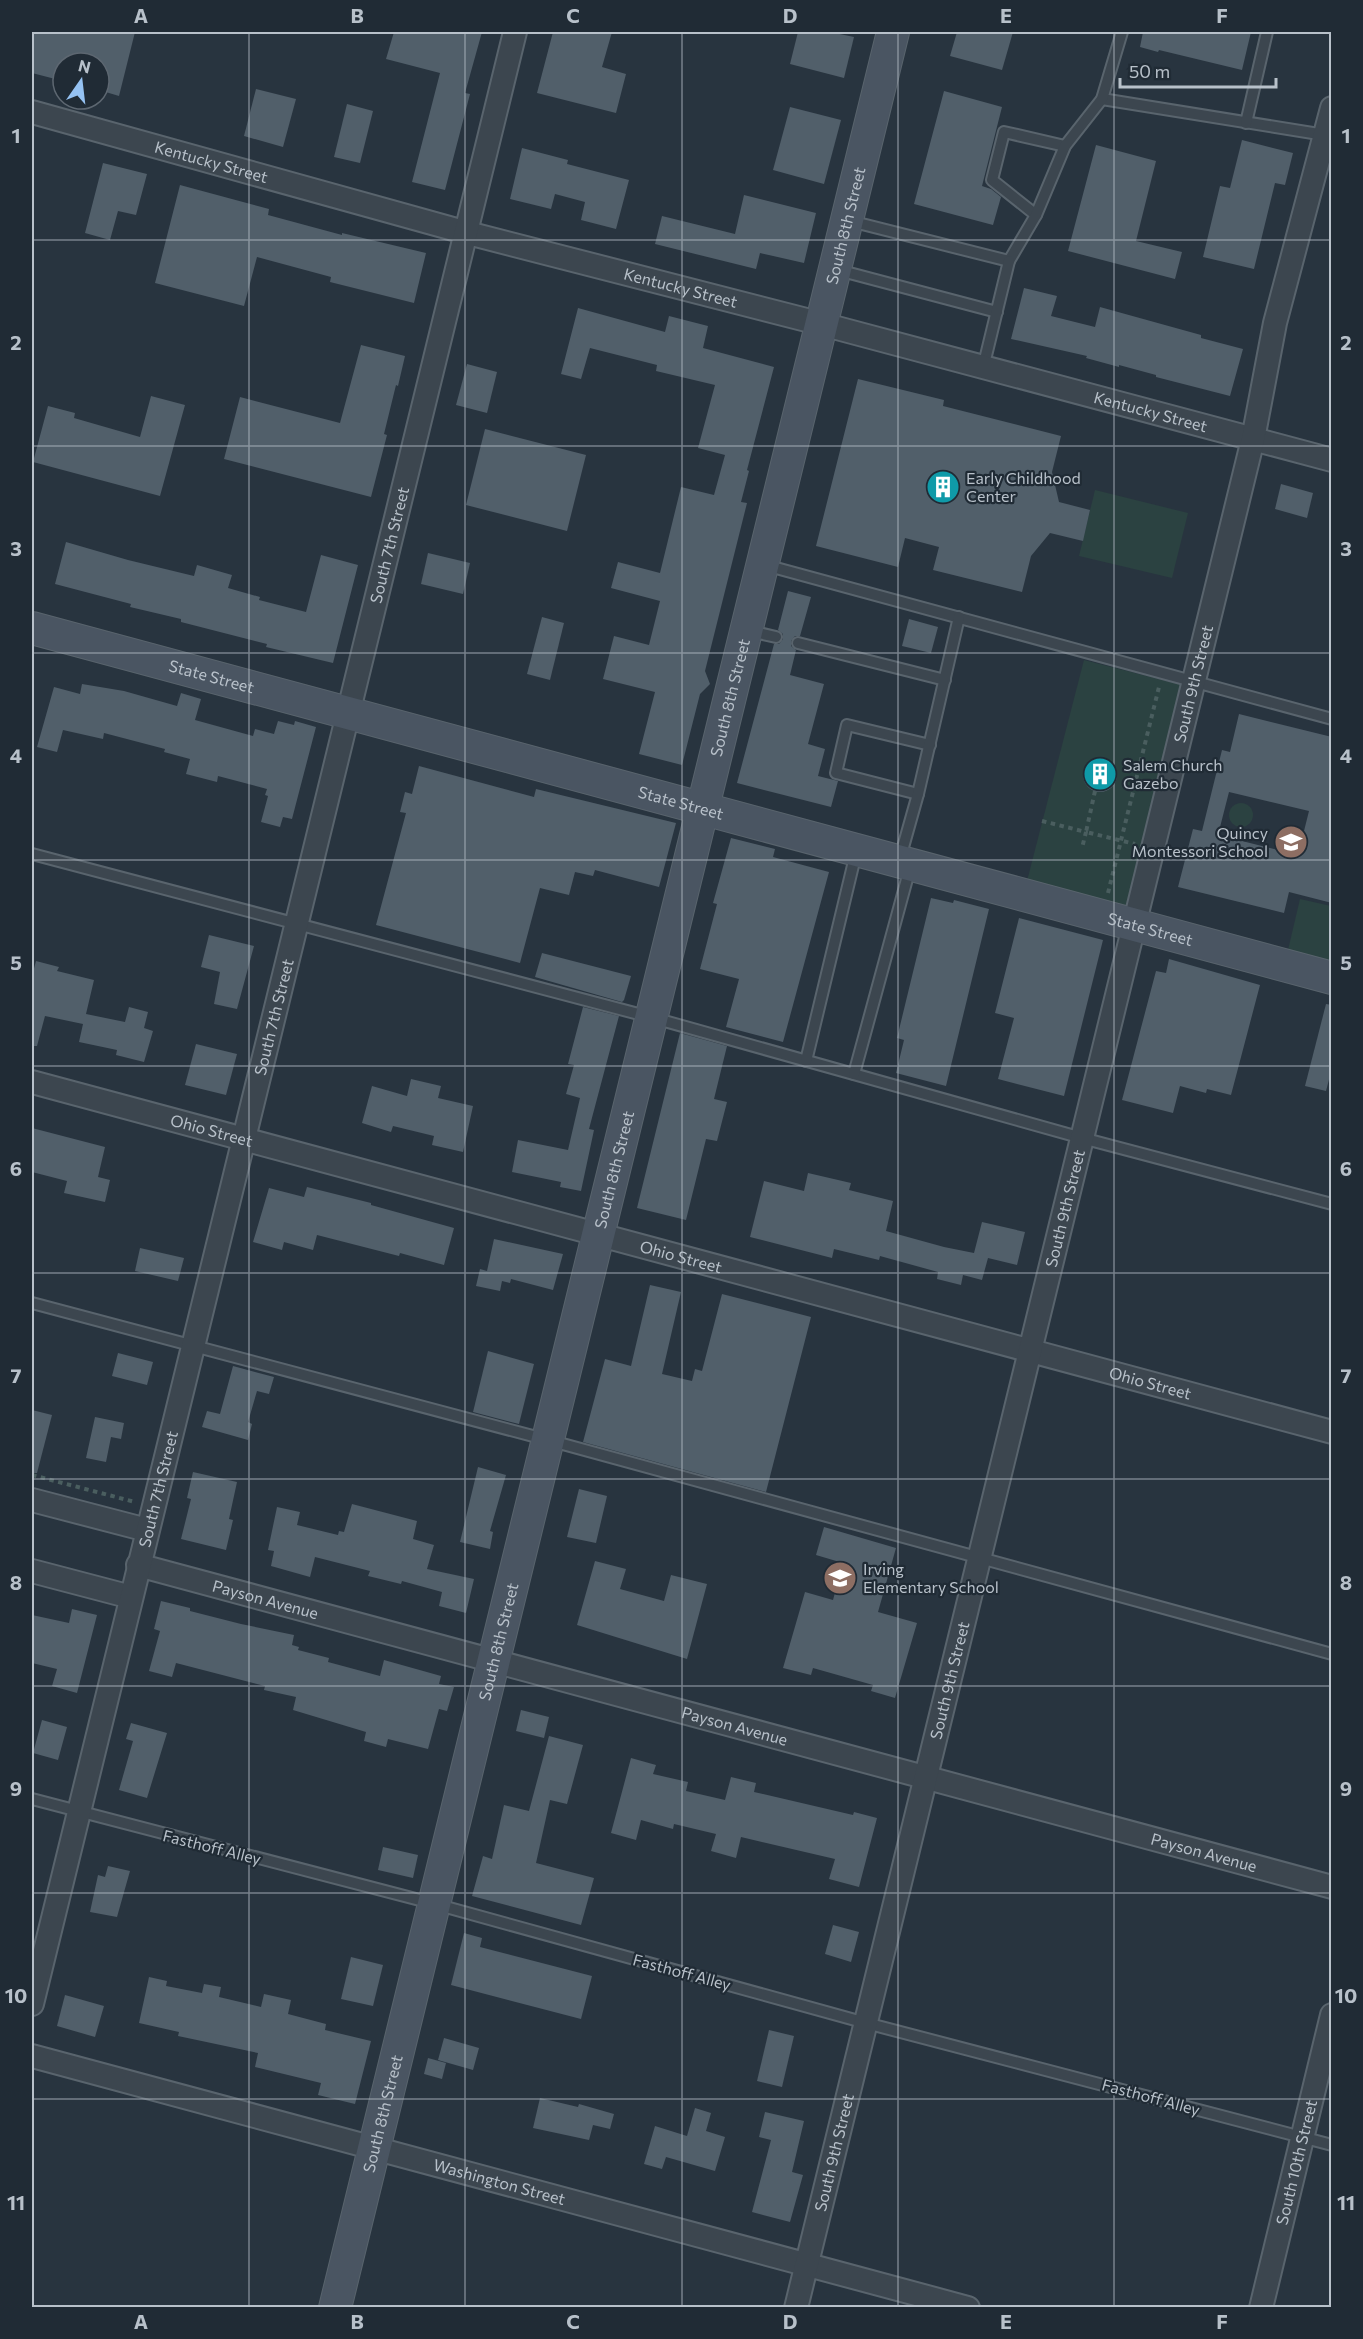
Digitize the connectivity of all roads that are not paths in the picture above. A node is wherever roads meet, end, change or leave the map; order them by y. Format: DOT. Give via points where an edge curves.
graph roads {
  1 [pos="515,32"];
  2 [pos="893,32"];
  3 [pos="1122,32"];
  4 [pos="1268,32"];
  5 [pos="1102,99"];
  6 [pos="1332,108"];
  7 [pos="32,112"];
  8 [pos="1246,123"];
  9 [pos="1324,135"];
  10 [pos="1065,146"];
  11 [pos="1035,215"];
  12 [pos="847,220"];
  13 [pos="464,232"];
  14 [pos="1009,261"];
  15 [pos="835,270"];
  16 [pos="997,312"];
  17 [pos="822,324"];
  18 [pos="983,368"];
  19 [pos="1252,439"];
  20 [pos="1332,460"];
  21 [pos="762,564"];
  22 [pos="959,617"];
  23 [pos="32,628"];
  24 [pos="745,629"];
  25 [pos="776,637"];
  26 [pos="798,643"];
  27 [pos="945,680"];
  28 [pos="1193,681"];
  29 [pos="347,713"];
  30 [pos="1332,719"];
  31 [pos="930,745"];
  32 [pos="918,794"];
  33 [pos="701,808"];
  34 [pos="857,850"];
  35 [pos="32,854"];
  36 [pos="905,863"];
  37 [pos="297,922"];
  38 [pos="1134,925"];
  39 [pos="1332,978"];
  40 [pos="650,1017"];
  41 [pos="806,1061"];
  42 [pos="854,1074"];
  43 [pos="32,1082"];
  44 [pos="1082,1138"];
  45 [pos="244,1139"];
  46 [pos="1332,1204"];
  47 [pos="598,1234"];
  48 [pos="32,1303"];
  49 [pos="193,1346"];
  50 [pos="1030,1351"];
  51 [pos="1332,1432"];
  52 [pos="548,1440"];
  53 [pos="32,1500"];
  54 [pos="147,1530"];
  55 [pos="980,1559"];
  56 [pos="138,1565"];
  57 [pos="32,1571"];
  58 [pos="131,1597"];
  59 [pos="1332,1654"];
  60 [pos="494,1661"];
  61 [pos="926,1778"];
  62 [pos="32,1799"];
  63 [pos="77,1812"];
  64 [pos="1332,1887"];
  65 [pos="435,1904"];
  66 [pos="32,2004"];
  67 [pos="1332,2015"];
  68 [pos="866,2023"];
  69 [pos="32,2056"];
  70 [pos="1302,2137"];
  71 [pos="1332,2145"];
  72 [pos="374,2148"];
  73 [pos="807,2264"];
  74 [pos="335,2307"];
  75 [pos="796,2307"];
  76 [pos="968,2307"];
  77 [pos="1261,2307"];
  1 -- 13 [label="street, South 7th Street"];
  2 -- 12 [label="street, South 8th Street"];
  3 -- 5 [label="lane"];
  4 -- 8 [label="lane"];
  5 -- 8 [label="lane"];
  5 -- 10 [label="lane"];
  6 -- 9 [label="street, South 9th Street"];
  7 -- 13 [label="street, Kentucky Street"];
  8 -- 9 [label="lane"];
  9 -- 19 [label="street, South 9th Street" via="1275,323"];
  10 -- 11 [label="lane"];
  10 -- 11 [label="lane" via="1004,132 992,180"];
  11 -- 14 [label="lane"];
  12 -- 14 [label="lane"];
  12 -- 15 [label="street, South 8th Street"];
  13 -- 17 [label="street, Kentucky Street"];
  13 -- 29 [label="street, South 7th Street"];
  14 -- 16 [label="lane"];
  15 -- 16 [label="lane"];
  15 -- 17 [label="street, South 8th Street"];
  16 -- 18 [label="lane"];
  17 -- 18 [label="street, Kentucky Street"];
  17 -- 21 [label="street, South 8th Street"];
  18 -- 19 [label="street, Kentucky Street"];
  19 -- 20 [label="street, Kentucky Street"];
  19 -- 28 [label="street, South 9th Street"];
  21 -- 22 [label="lane"];
  21 -- 24 [label="street, South 8th Street"];
  22 -- 27 [label="lane"];
  22 -- 28 [label="lane"];
  23 -- 29 [label="street, State Street"];
  24 -- 25 [label="lane"];
  24 -- 33 [label="street, South 8th Street"];
  26 -- 27 [label="lane"];
  27 -- 31 [label="lane"];
  28 -- 30 [label="lane"];
  28 -- 38 [label="street, South 9th Street"];
  29 -- 33 [label="street, State Street"];
  29 -- 37 [label="street, South 7th Street"];
  31 -- 32 [label="lane"];
  31 -- 32 [label="lane" via="848,725 836,774"];
  32 -- 36 [label="lane"];
  33 -- 34 [label="street, State Street"];
  33 -- 40 [label="street, South 8th Street"];
  34 -- 36 [label="street, State Street"];
  34 -- 41 [label="lane"];
  35 -- 37 [label="lane"];
  36 -- 38 [label="street, State Street"];
  36 -- 42 [label="lane"];
  37 -- 40 [label="lane"];
  37 -- 45 [label="street, South 7th Street"];
  38 -- 39 [label="street, State Street"];
  38 -- 44 [label="street, South 9th Street"];
  40 -- 41 [label="lane"];
  40 -- 47 [label="street, South 8th Street"];
  41 -- 42 [label="lane"];
  42 -- 44 [label="lane"];
  43 -- 45 [label="street, Ohio Street"];
  44 -- 46 [label="lane"];
  44 -- 50 [label="street, South 9th Street"];
  45 -- 47 [label="street, Ohio Street"];
  45 -- 49 [label="street, South 7th Street"];
  47 -- 50 [label="street, Ohio Street"];
  47 -- 52 [label="street, South 8th Street"];
  48 -- 49 [label="lane"];
  49 -- 52 [label="lane"];
  49 -- 54 [label="street, South 7th Street"];
  50 -- 51 [label="street, Ohio Street"];
  50 -- 55 [label="street, South 9th Street"];
  52 -- 55 [label="lane"];
  52 -- 60 [label="street, South 8th Street"];
  53 -- 54 [label="street"];
  54 -- 56 [label="street, South 7th Street"];
  55 -- 59 [label="lane"];
  55 -- 61 [label="street, South 9th Street"];
  56 -- 58 [label="street, South 7th Street"];
  56 -- 60 [label="street, Payson Avenue"];
  57 -- 58 [label="street"];
  58 -- 63 [label="street, South 7th Street"];
  60 -- 61 [label="street, Payson Avenue"];
  60 -- 65 [label="street, South 8th Street"];
  61 -- 64 [label="street, Payson Avenue"];
  61 -- 68 [label="street, South 9th Street"];
  62 -- 63 [label="lane, Fasthoff Alley"];
  63 -- 65 [label="lane, Fasthoff Alley"];
  63 -- 66 [label="street, South 7th Street"];
  65 -- 68 [label="lane, Fasthoff Alley"];
  65 -- 72 [label="street, South 8th Street"];
  67 -- 70 [label="street, South 10th Street"];
  68 -- 70 [label="lane, Fasthoff Alley"];
  68 -- 73 [label="street, South 9th Street"];
  69 -- 72 [label="street, Washington Street"];
  70 -- 71 [label="lane, Fasthoff Alley"];
  70 -- 77 [label="street, South 10th Street"];
  72 -- 73 [label="street, Washington Street"];
  72 -- 74 [label="street, South 8th Street"];
  73 -- 75 [label="street, South 9th Street"];
  73 -- 76 [label="street, Washington Street"];
}
